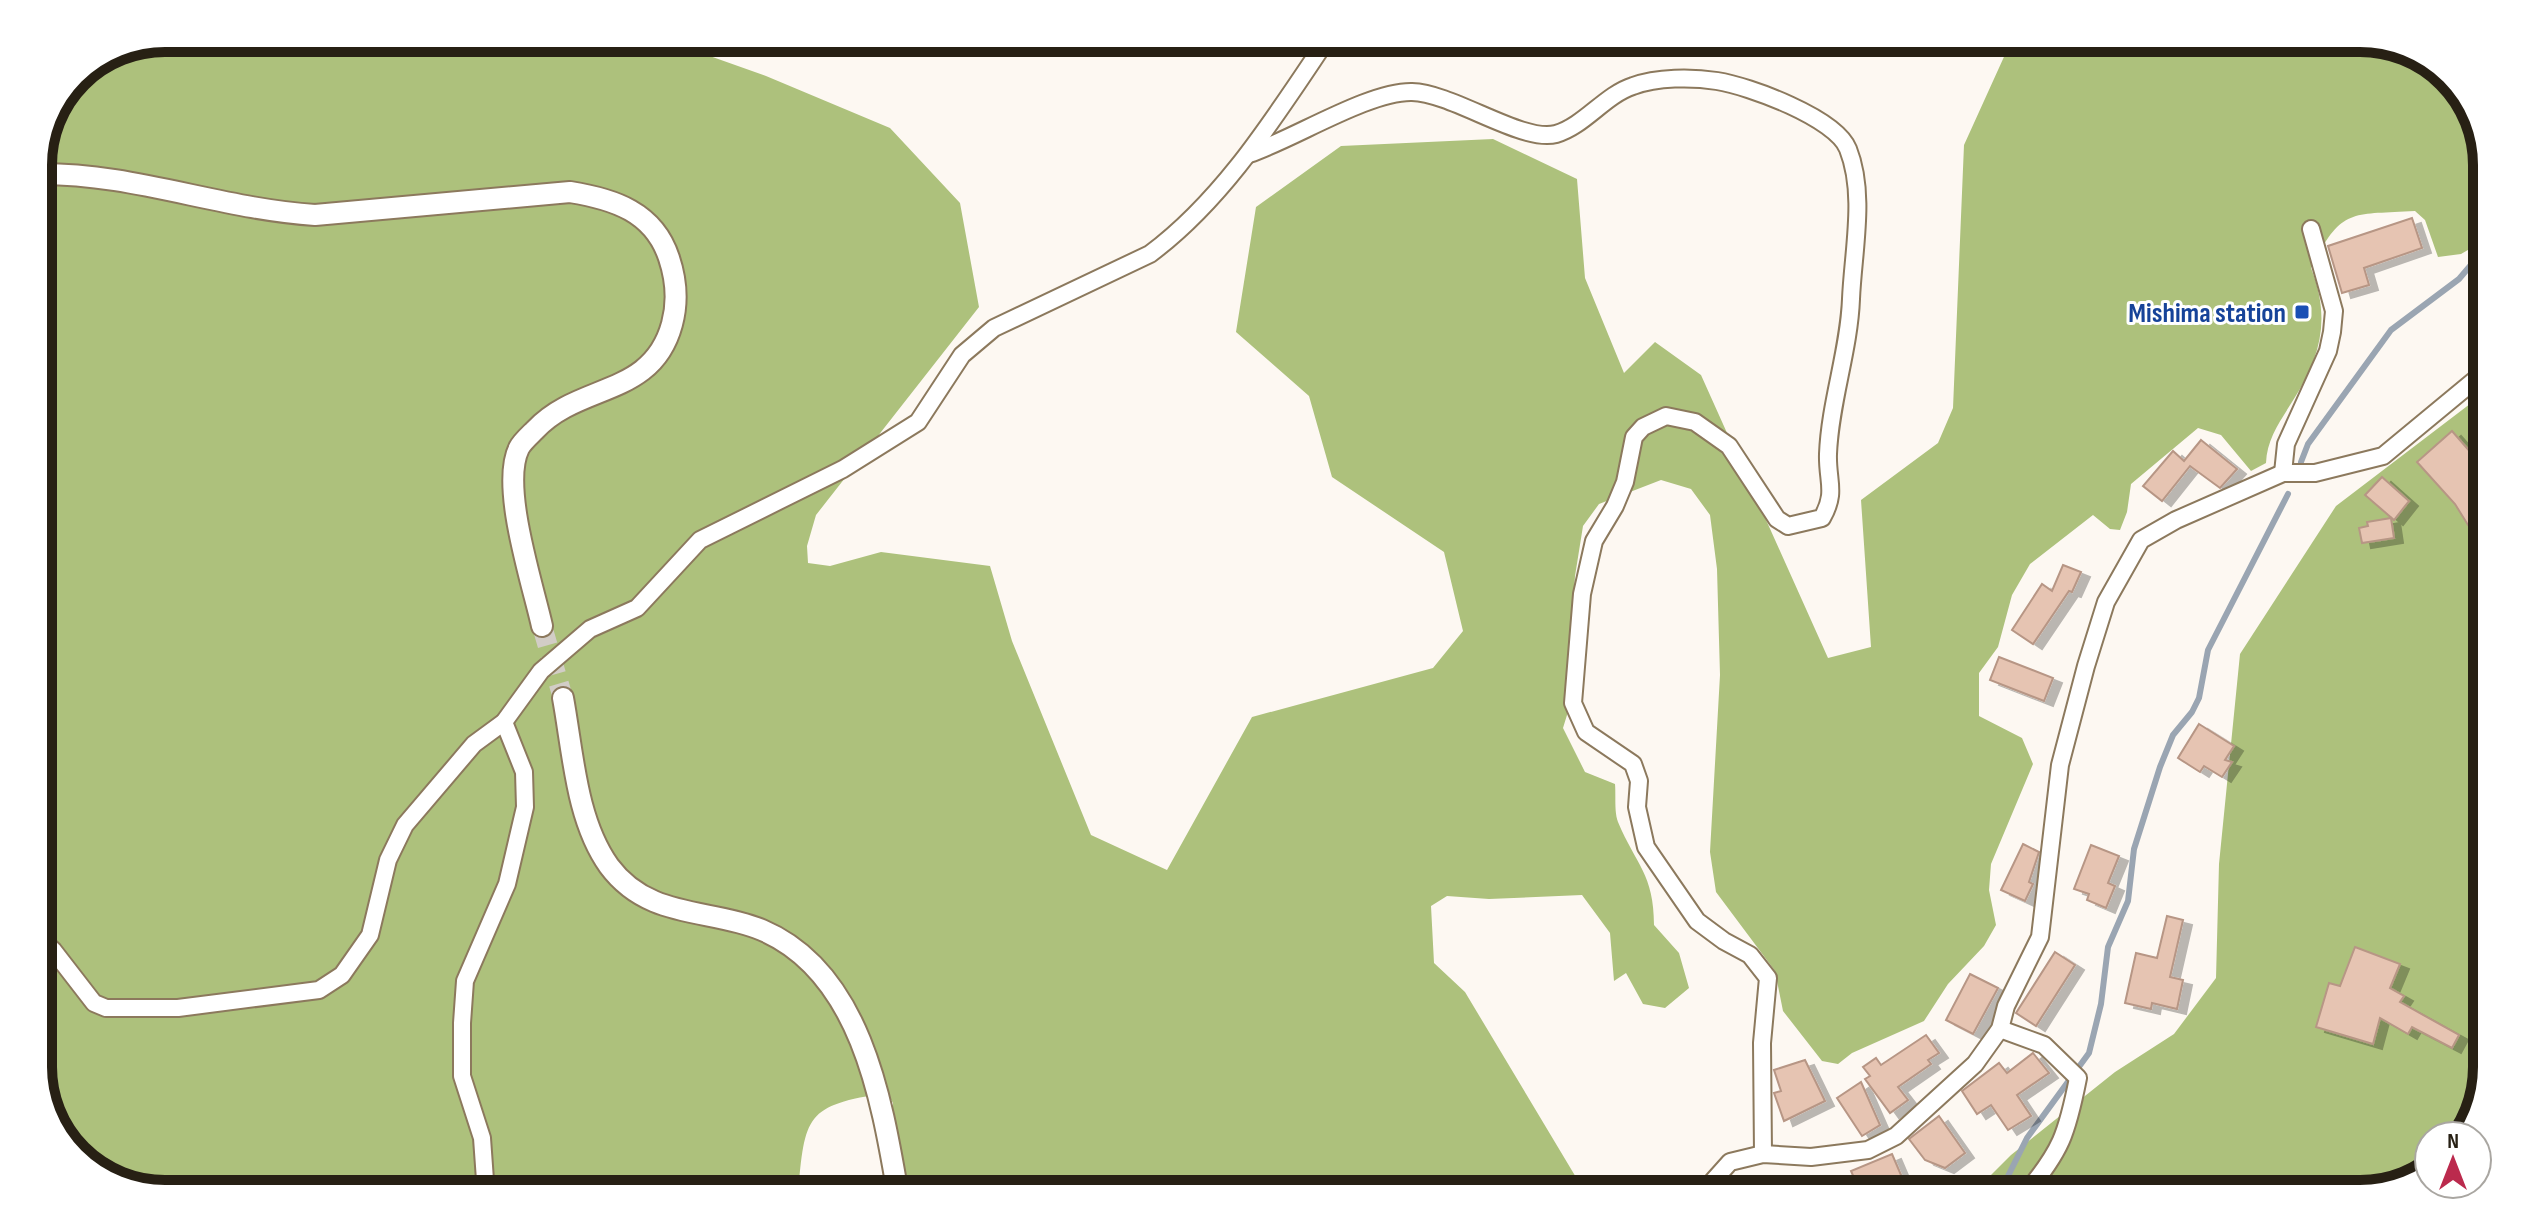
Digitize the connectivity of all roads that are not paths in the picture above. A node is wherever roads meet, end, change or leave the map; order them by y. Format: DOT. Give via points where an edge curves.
graph roads {
  1 [pos="1318,52"];
  2 [pos="1249,154"];
  3 [pos="52,175"];
  4 [pos="2311,229"];
  5 [pos="2473,382"];
  6 [pos="2283,473"];
  7 [pos="542,626"];
  8 [pos="563,698"];
  9 [pos="504,722"];
  10 [pos="52,949"];
  11 [pos="2000,1029"];
  12 [pos="1763,1154"];
  13 [pos="485,1180"];
  14 [pos="896,1180"];
  15 [pos="1714,1180"];
  16 [pos="2037,1180"];
  1 -- 2 [label="street"];
  2 -- 9 [label="street" via="1150,254 994,328 962,355 918,422 843,469 700,540 637,608 590,629 541,671"];
  2 -- 12 [label="street" via="1395,93 1431,94 1532,132 1556,134 1632,86 1661,80 1745,87 1831,128 1847,145 1857,176 1849,340 1828,455 1832,500 1822,518 1788,526 1777,519 1729,446 1695,422 1666,416 1634,437 1625,482 1594,541 1582,594 1573,703 1586,732 1633,764 1646,847 1697,921 1750,955 1768,978 1762,1043"];
  3 -- 7 [label="street" via="122,179 291,214 570,192 608,198 644,217 662,239 676,288 667,344 639,374 554,410 519,448 515,511"];
  4 -- 6 [label="street" via="2334,311 2332,332 2286,444"];
  5 -- 6 [label="street" via="2383,456 2315,473"];
  6 -- 11 [label="street" via="2141,540 2106,602 2060,765 2040,937"];
  8 -- 14 [label="street" via="584,806 593,838 610,867 657,903 762,930 795,950 842,1001 887,1130"];
  9 -- 10 [label="street" via="474,744 405,825 388,860 370,935 342,975 319,990 178,1008 106,1008 94,1003"];
  9 -- 13 [label="street" via="524,772 525,807 507,884 465,981 462,1023 462,1076 482,1138"];
  11 -- 12 [label="street" via="1975,1064 1896,1136 1868,1150 1825,1156"];
  11 -- 16 [label="street" via="2044,1045 2072,1073 2068,1125 2055,1158"];
  12 -- 15 [label="street" via="1730,1162"];
}
